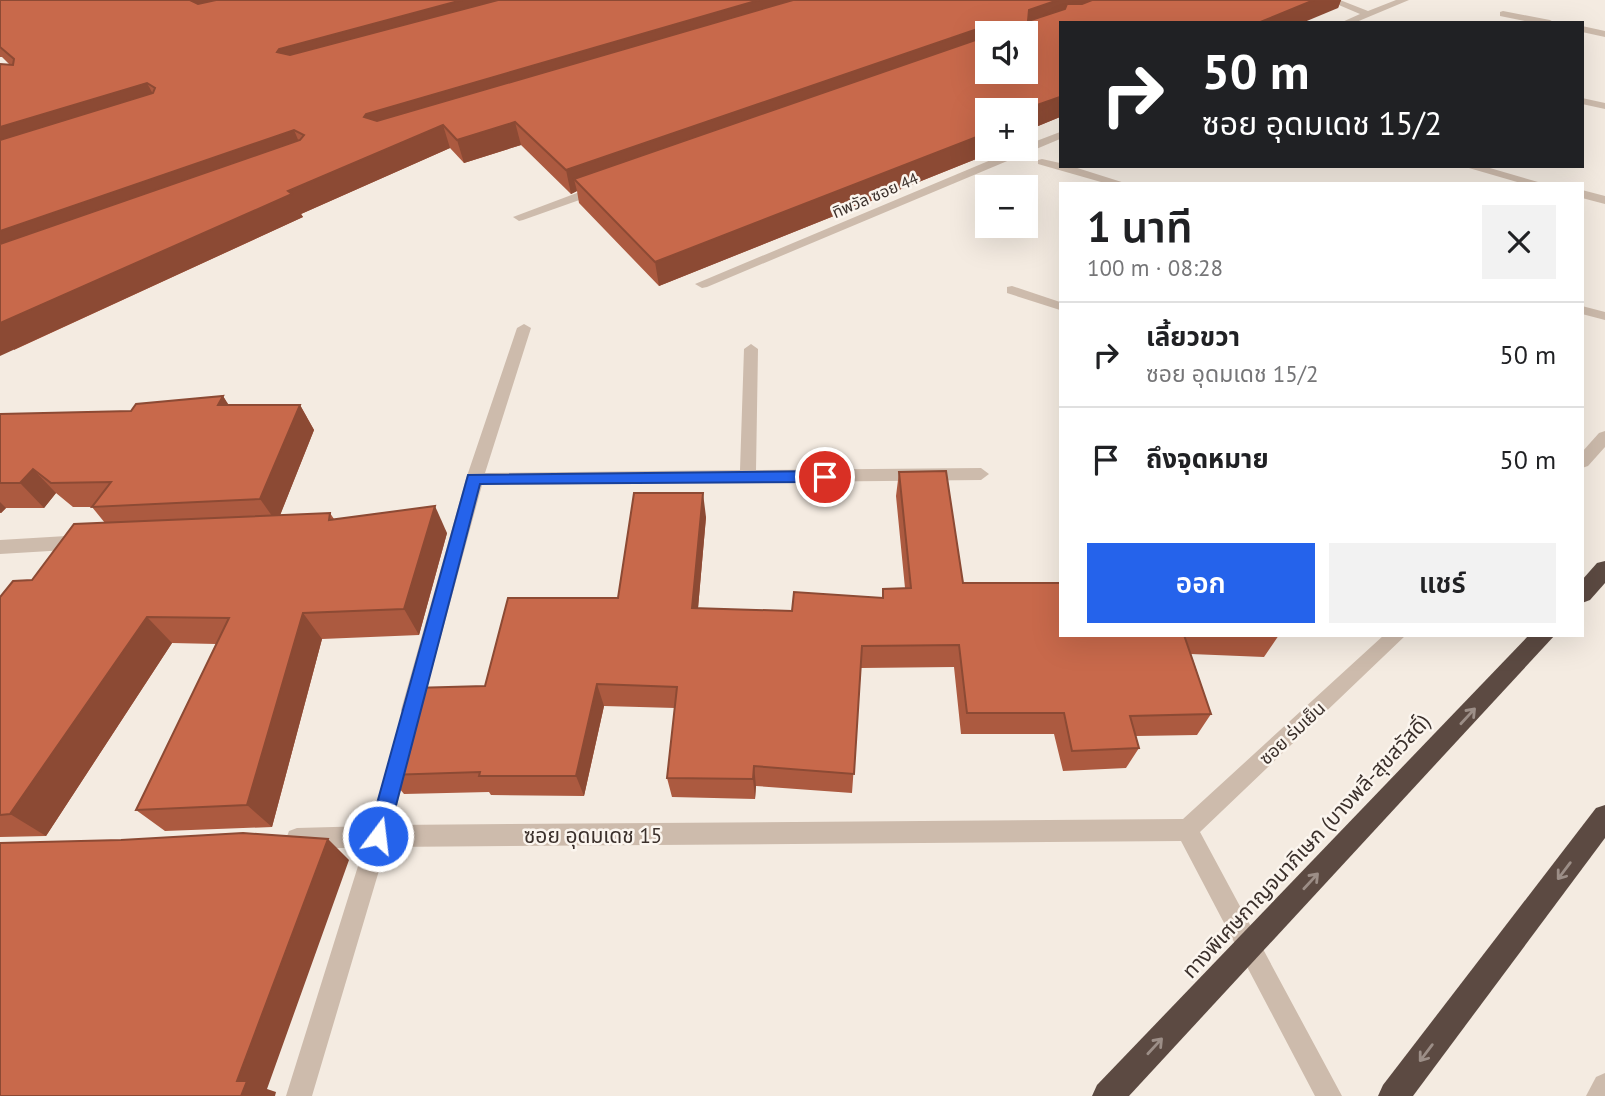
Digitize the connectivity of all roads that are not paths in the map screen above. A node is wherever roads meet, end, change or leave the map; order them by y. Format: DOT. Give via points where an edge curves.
graph roads {
  1 [pos="1332,0"];
  2 [pos="1404,0"];
  3 [pos="1368,14"];
  4 [pos="1503,14"];
  5 [pos="1350,21"];
  6 [pos="1540,21"];
  7 [pos="1584,29"];
  8 [pos="1605,34"];
  9 [pos="1584,101"];
  10 [pos="1605,106"];
  11 [pos="1059,135"];
  12 [pos="1042,162"];
  13 [pos="1059,167"];
  14 [pos="1064,168"];
  15 [pos="1476,168"];
  16 [pos="1115,182"];
  17 [pos="1531,182"];
  18 [pos="610,185"];
  19 [pos="1584,195"];
  20 [pos="1605,200"];
  21 [pos="519,217"];
  22 [pos="702,284"];
  23 [pos="1012,290"];
  24 [pos="1059,306"];
  25 [pos="1584,311"];
  26 [pos="1605,316"];
  27 [pos="524,328"];
  28 [pos="751,349"];
  29 [pos="1605,438"];
  30 [pos="1584,460"];
  31 [pos="981,474"];
  32 [pos="748,478"];
  33 [pos="474,479"];
  34 [pos="98,542"];
  35 [pos="0,547"];
  36 [pos="1605,569"];
  37 [pos="1584,592"];
  38 [pos="1395,637"];
  39 [pos="1542,637"];
  40 [pos="1605,817"];
  41 [pos="1187,831"];
  42 [pos="378,836"];
  43 [pos="270,841"];
  44 [pos="1605,1086"];
  45 [pos="299,1096"];
  46 [pos="1108,1096"];
  47 [pos="1329,1096"];
  48 [pos="1394,1096"];
  49 [pos="1599,1096"];
  1 -- 3 [label="street"];
  2 -- 3 [label="street"];
  3 -- 5 [label="street"];
  4 -- 6 [label="street"];
  7 -- 8 [label="street"];
  9 -- 10 [label="street"];
  11 -- 22 [label="street, ทิพวัล ซอย 44"];
  12 -- 13 [label="street"];
  14 -- 16 [label="street"];
  15 -- 17 [label="street"];
  18 -- 21 [label="street"];
  19 -- 20 [label="street"];
  23 -- 24 [label="street"];
  25 -- 26 [label="street"];
  27 -- 33 [label="street"];
  28 -- 32 [label="street"];
  29 -- 30 [label="street"];
  31 -- 32 [label="street"];
  32 -- 33 [label="street"];
  33 -- 42 [label="street" via="454,523"];
  34 -- 35 [label="street"];
  36 -- 37 [label="highway"];
  38 -- 41 [label="street, ซอย ร่มเย็น"];
  46 -- 39 [label="highway, ทางพิเศษกาญจนาภิเษก (บางพลี-สุขสวัสดิ์), one-way"];
  40 -- 48 [label="highway, one-way"];
  41 -- 42 [label="street, ซอย อุดมเดช 15"];
  41 -- 47 [label="street"];
  42 -- 43 [label="street, ซอย อุดมเดช 15"];
  42 -- 45 [label="street"];
  44 -- 49 [label="street"];
}
